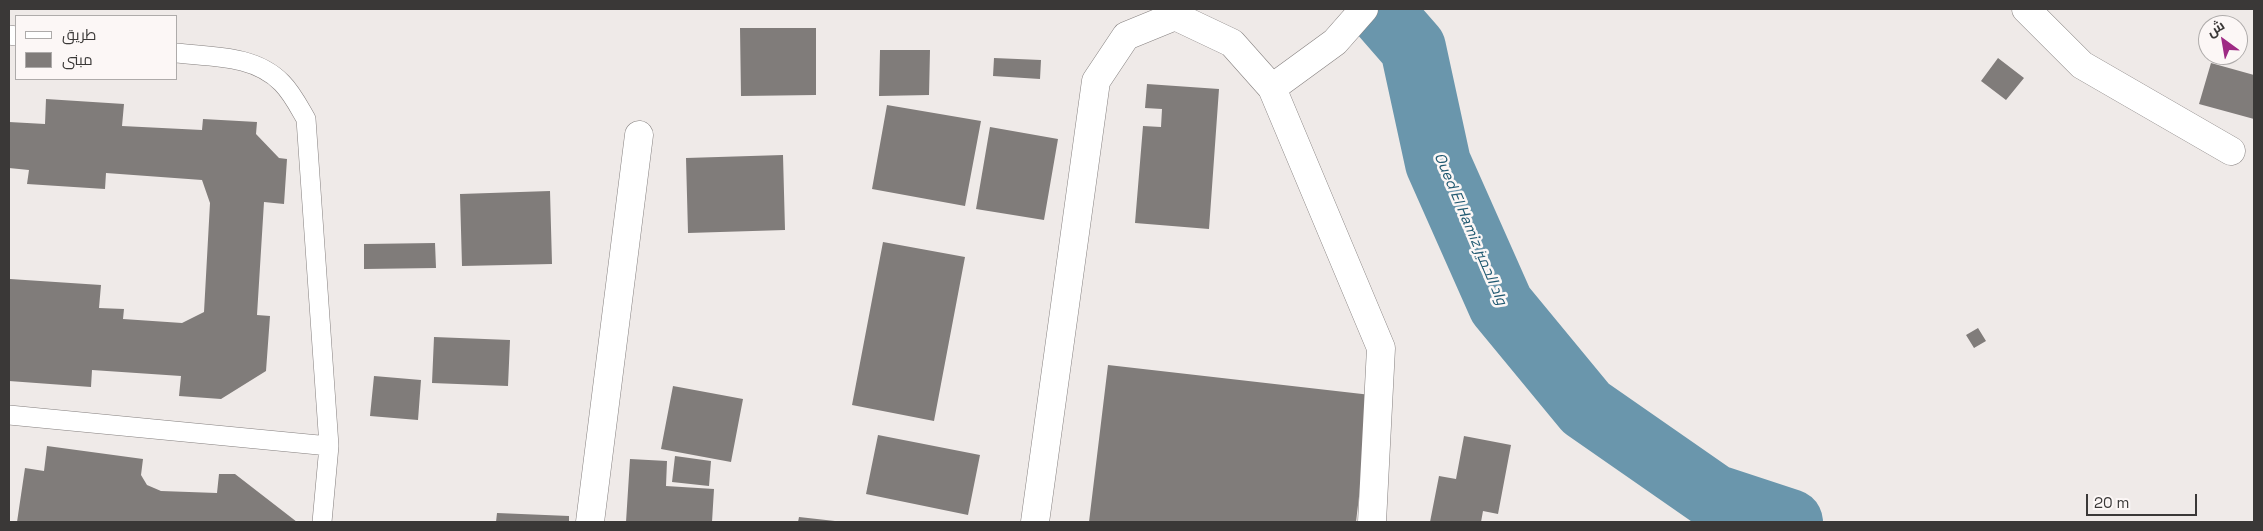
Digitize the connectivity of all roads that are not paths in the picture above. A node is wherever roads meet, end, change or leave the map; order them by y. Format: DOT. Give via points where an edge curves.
graph roads {
  1 [pos="1364,9"];
  2 [pos="2026,9"];
  3 [pos="178,53"];
  4 [pos="1272,88"];
  5 [pos="639,135"];
  6 [pos="2231,151"];
  7 [pos="9,415"];
  8 [pos="329,446"];
  9 [pos="322,522"];
  10 [pos="590,522"];
  11 [pos="1035,522"];
  12 [pos="1372,522"];
  1 -- 4 [label="street" via="1335,42"];
  2 -- 6 [label="street" via="2082,64"];
  3 -- 8 [label="lane" via="245,60 270,71 284,84 306,119"];
  4 -- 11 [label="street" via="1232,43 1175,16 1126,36 1096,81"];
  4 -- 12 [label="street" via="1380,348"];
  5 -- 10 [label="street"];
  7 -- 8 [label="lane"];
  8 -- 9 [label="lane"];
}
